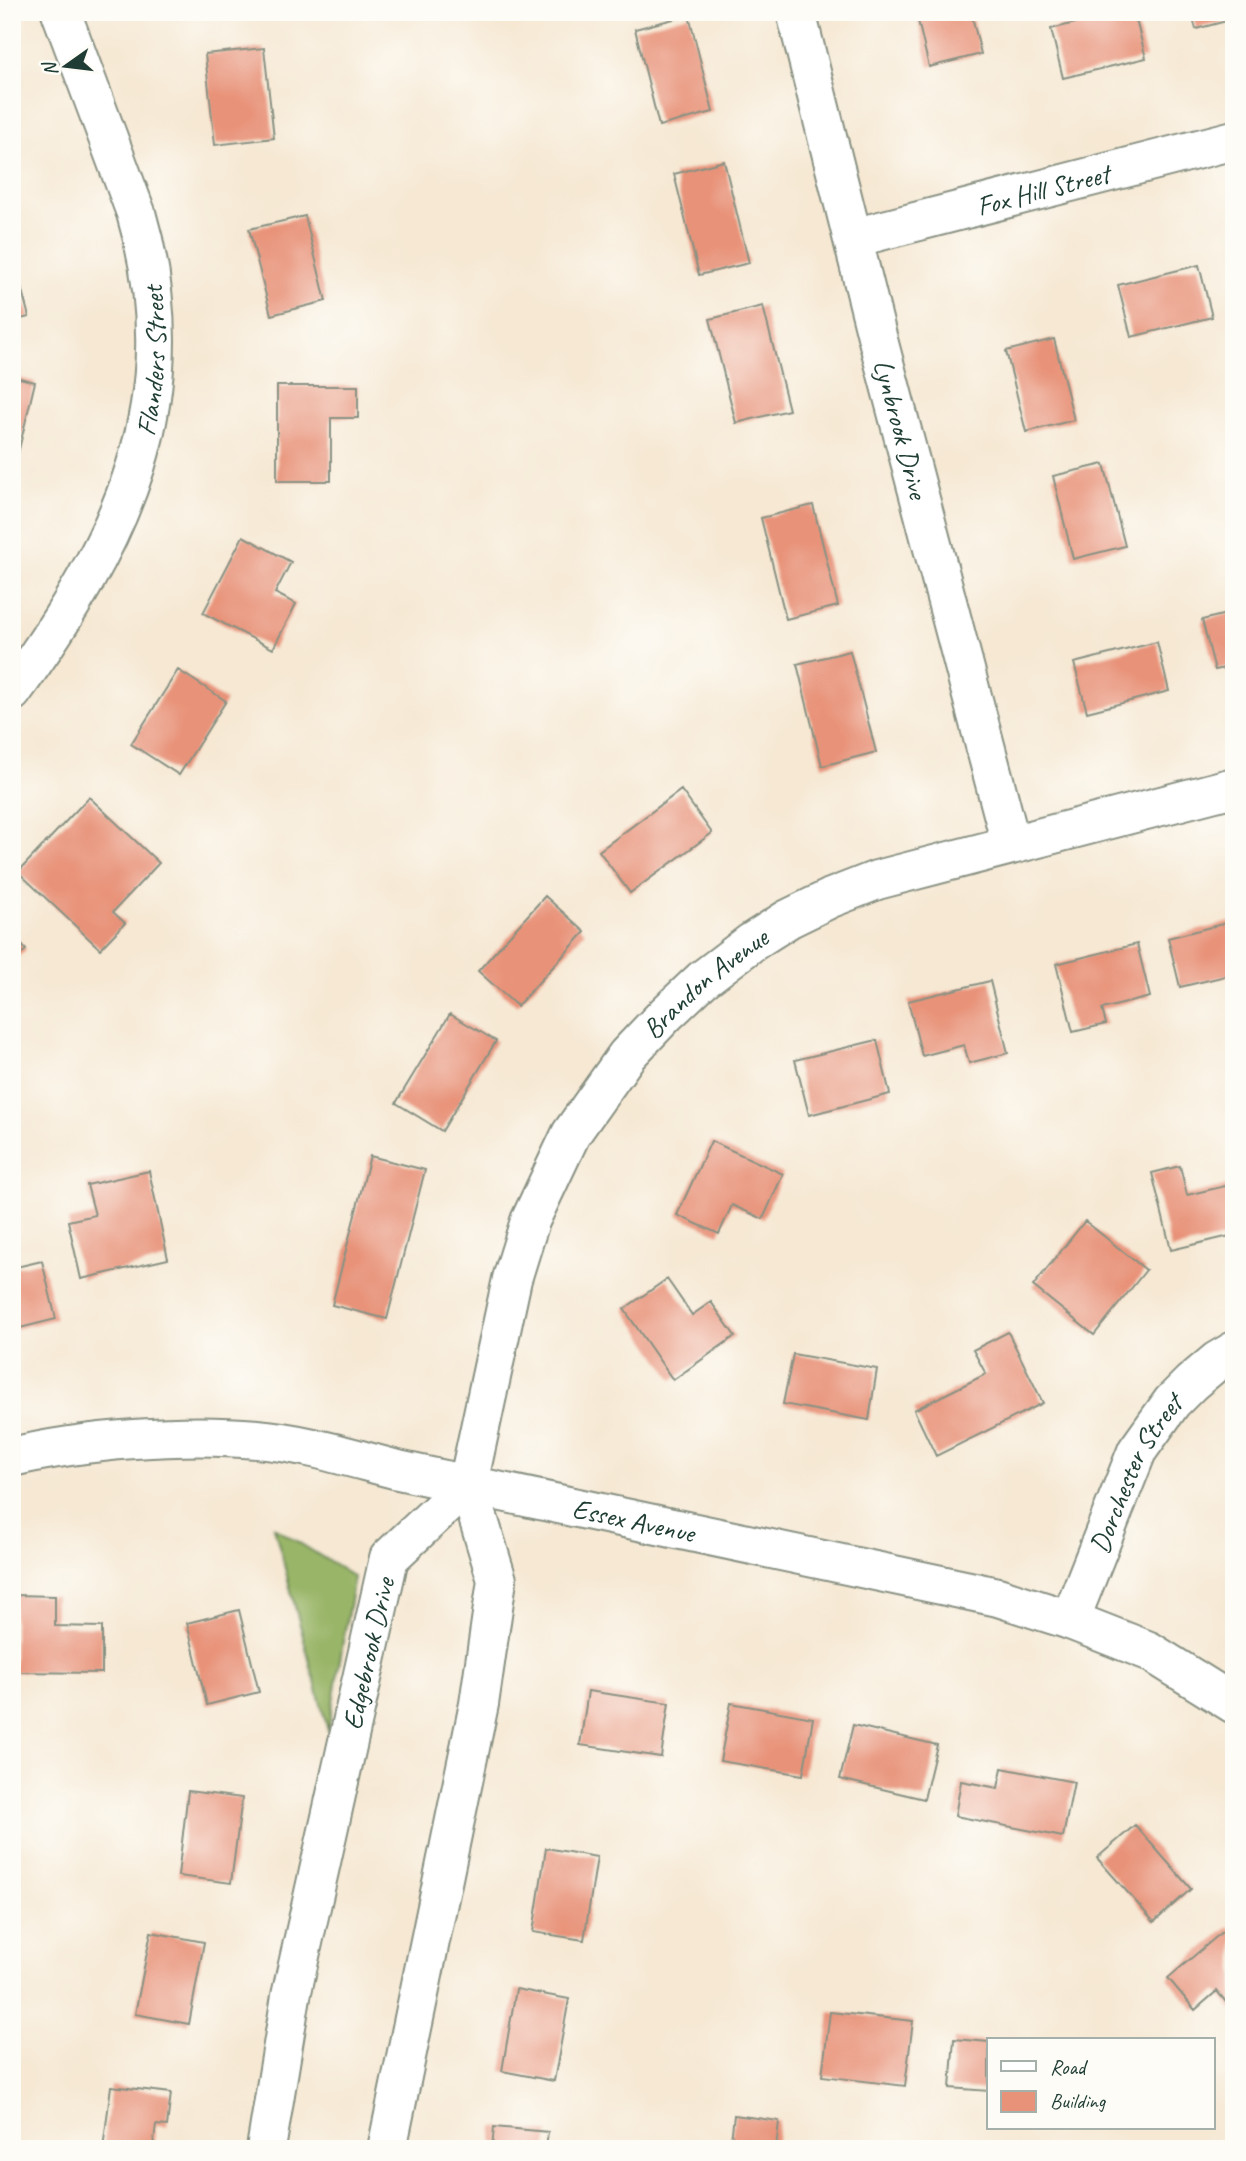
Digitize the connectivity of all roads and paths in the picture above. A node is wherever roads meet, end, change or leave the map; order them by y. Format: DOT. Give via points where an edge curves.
graph roads {
  1 [pos="61,12"];
  2 [pos="796,12"];
  3 [pos="1234,140"];
  4 [pos="853,238"];
  5 [pos="12,692"];
  6 [pos="1234,787"];
  7 [pos="1011,844"];
  8 [pos="1234,1351"];
  9 [pos="12,1457"];
  10 [pos="468,1484"];
  11 [pos="1070,1620"];
  12 [pos="1234,1703"];
  13 [pos="266,2149"];
  14 [pos="387,2149"];
  1 -- 5 [label="street, Flanders Street" via="146,246 157,335 154,384 128,491 97,560"];
  2 -- 4 [label="street, Lynbrook Drive"];
  3 -- 4 [label="street, Fox Hill Street"];
  4 -- 7 [label="street, Lynbrook Drive"];
  6 -- 7 [label="street, Brandon Avenue"];
  7 -- 10 [label="street, Brandon Avenue" via="877,880 788,919 702,980 627,1055 571,1134 530,1221 512,1279"];
  8 -- 11 [label="street, Dorchester Street" via="1172,1402 1136,1451"];
  9 -- 10 [label="street, Essex Avenue" via="48,1448 167,1437 256,1439"];
  10 -- 11 [label="street, Essex Avenue" via="998,1597"];
  10 -- 13 [label="street, Edgebrook Drive" via="389,1558 290,1996"];
  10 -- 14 [label="street" via="497,1580 479,1704"];
  11 -- 12 [label="street, Essex Avenue" via="1149,1651"];
}
